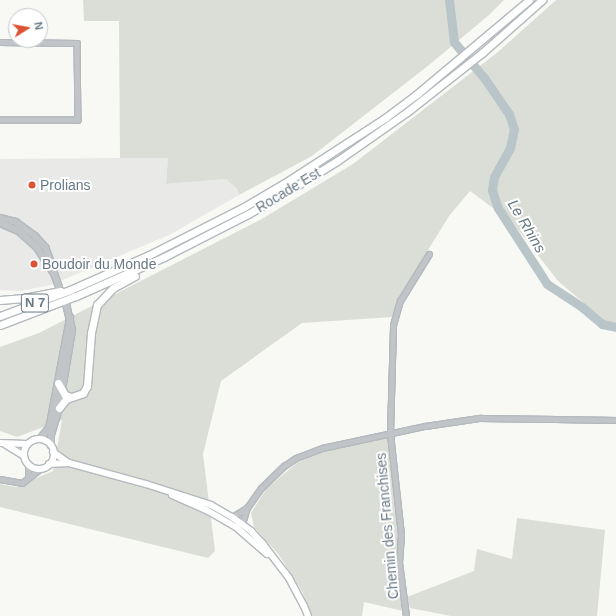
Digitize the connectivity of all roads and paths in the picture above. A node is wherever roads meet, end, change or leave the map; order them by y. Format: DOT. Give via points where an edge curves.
graph roads {
  1 [pos="529,0"];
  2 [pos="542,0"];
  3 [pos="0,42"];
  4 [pos="0,120"];
  5 [pos="0,218"];
  6 [pos="0,223"];
  7 [pos="429,254"];
  8 [pos="164,257"];
  9 [pos="55,275"];
  10 [pos="59,286"];
  11 [pos="70,290"];
  12 [pos="0,300"];
  13 [pos="66,305"];
  14 [pos="0,316"];
  15 [pos="70,318"];
  16 [pos="0,325"];
  17 [pos="58,383"];
  18 [pos="62,391"];
  19 [pos="70,397"];
  20 [pos="59,408"];
  21 [pos="616,420"];
  22 [pos="390,434"];
  23 [pos="40,439"];
  24 [pos="3,444"];
  25 [pos="27,444"];
  26 [pos="52,449"];
  27 [pos="24,456"];
  28 [pos="69,463"];
  29 [pos="28,464"];
  30 [pos="49,464"];
  31 [pos="40,468"];
  32 [pos="28,478"];
  33 [pos="0,479"];
  34 [pos="246,508"];
  35 [pos="233,522"];
  36 [pos="242,524"];
  37 [pos="280,566"];
  38 [pos="308,616"];
  39 [pos="406,616"];
  1 -- 11 [label="highway, Rocade Est" via="449,69 385,118 244,207 184,238"];
  2 -- 8 [label="highway, Rocade Est" via="483,52 407,112 337,160 248,214"];
  3 -- 4 [label="street" via="78,42 78,120"];
  5 -- 9 [label="street" via="23,226 38,238 50,256"];
  6 -- 9 [label="street" via="28,237"];
  7 -- 22 [label="street, Chemin des Franchises" via="400,301 393,325"];
  8 -- 16 [label="highway, Rocade Est" via="76,296"];
  8 -- 19 [label="highway" via="158,265 120,283 101,299 92,322 87,386 83,393"];
  9 -- 10 [label="street"];
  11 -- 12 [label="highway"];
  11 -- 14 [label="highway, Rocade Est / N 7"];
  13 -- 15 [label="street"];
  15 -- 17 [label="street"];
  15 -- 18 [label="street" via="72,330"];
  17 -- 18 [label="highway"];
  17 -- 23 [label="street" via="49,428"];
  18 -- 19 [label="highway"];
  18 -- 20 [label="street"];
  19 -- 20 [label="highway"];
  20 -- 26 [label="street" via="51,435"];
  21 -- 22 [label="street" via="480,418"];
  22 -- 34 [label="street" via="322,448 296,458 271,477"];
  22 -- 39 [label="street, Chemin des Franchises" via="401,535 399,563"];
  23 -- 25 [label="main road"];
  23 -- 26 [label="main road"];
  24 -- 25 [label="main road"];
  24 -- 27 [label="main road"];
  25 -- 27 [label="main road"];
  26 -- 28 [label="main road"];
  26 -- 30 [label="main road"];
  27 -- 29 [label="main road"];
  28 -- 30 [label="main road"];
  28 -- 35 [label="main road" via="211,505"];
  29 -- 31 [label="main road"];
  29 -- 32 [label="street"];
  30 -- 31 [label="main road"];
  31 -- 32 [label="street"];
  32 -- 33 [label="street" via="22,483"];
  34 -- 35 [label="street"];
  34 -- 36 [label="street"];
  35 -- 36 [label="main road"];
  35 -- 36 [label="main road"];
  35 -- 37 [label="main road"];
  36 -- 37 [label="main road" via="263,544"];
  37 -- 38 [label="main road" via="294,586"];
}
